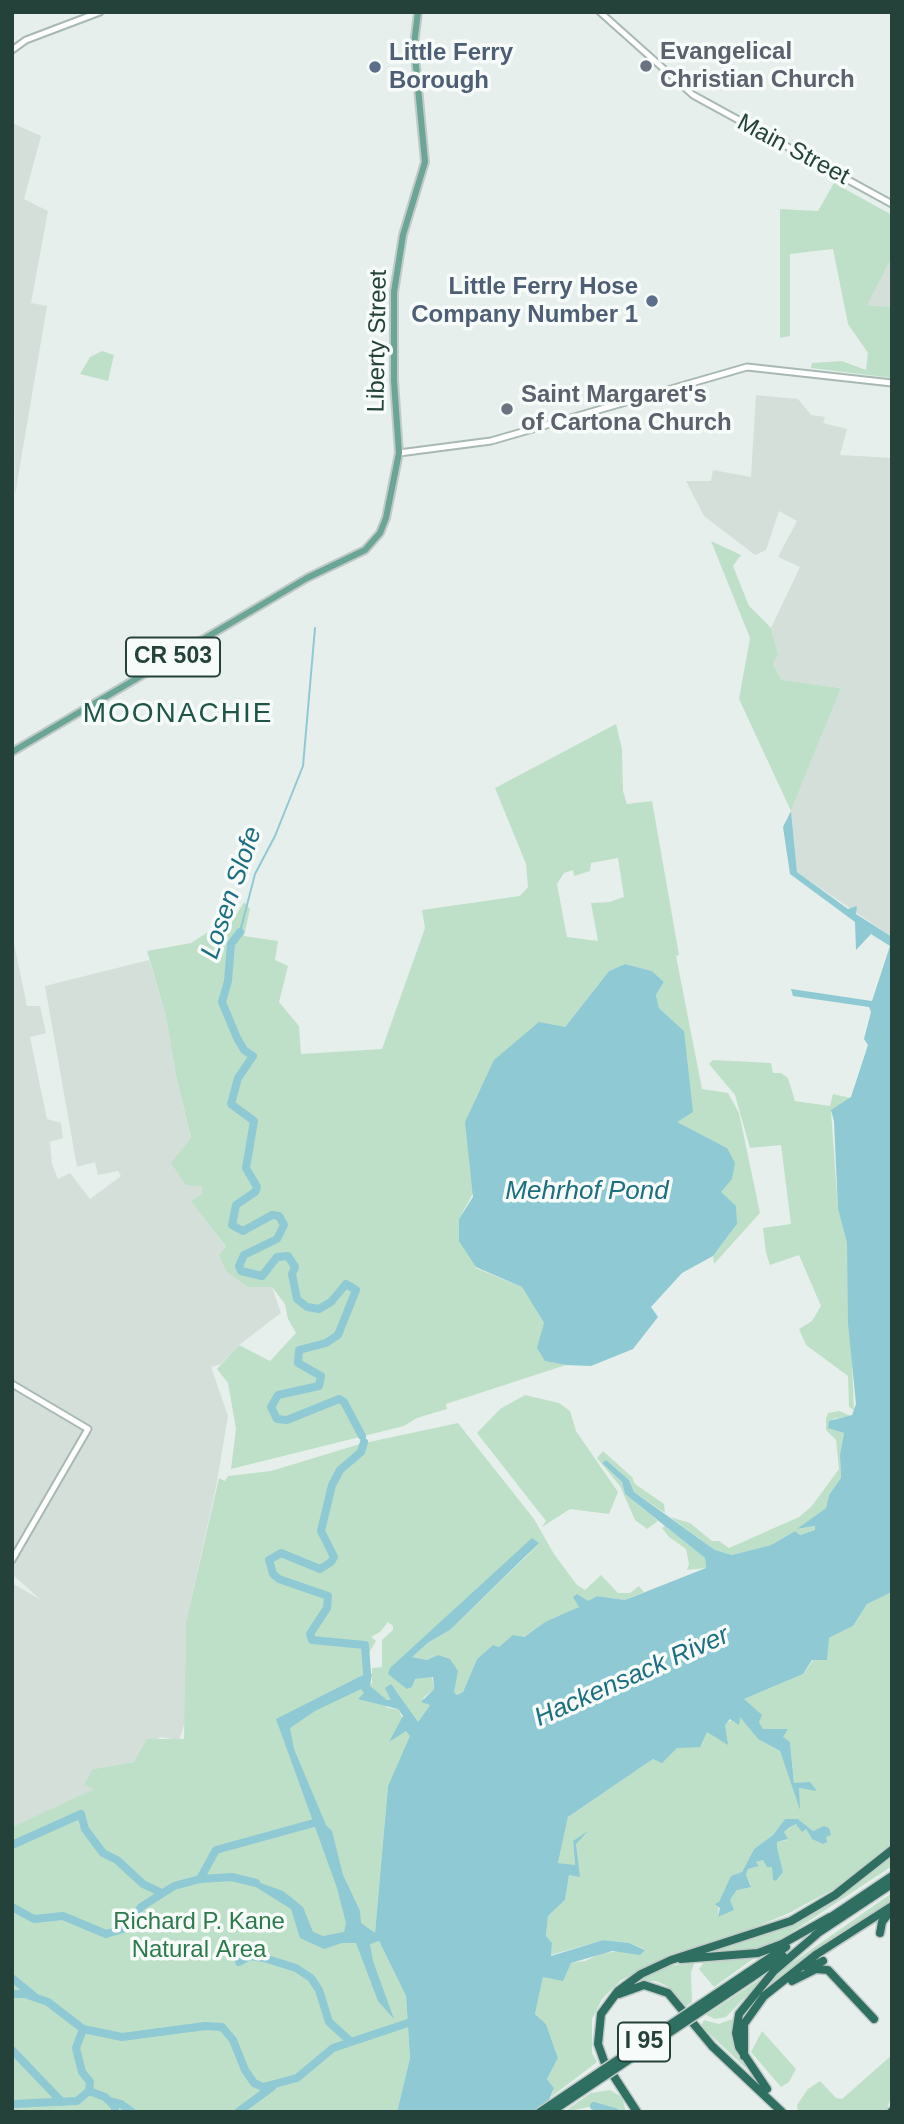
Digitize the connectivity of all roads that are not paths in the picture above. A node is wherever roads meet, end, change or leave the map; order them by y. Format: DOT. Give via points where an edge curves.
graph roads {
  1 [pos="100,12"];
  2 [pos="418,12"];
  3 [pos="600,12"];
  4 [pos="12,50"];
  5 [pos="892,204"];
  6 [pos="892,383"];
  7 [pos="399,453"];
  8 [pos="12,752"];
  9 [pos="12,1384"];
  10 [pos="12,1560"];
  11 [pos="892,1850"];
  12 [pos="892,1876"];
  13 [pos="892,1885"];
  14 [pos="892,1907"];
  15 [pos="830,1917"];
  16 [pos="880,1933"];
  17 [pos="817,1934"];
  18 [pos="823,1961"];
  19 [pos="660,1965"];
  20 [pos="749,1975"];
  21 [pos="792,1981"];
  22 [pos="611,1999"];
  23 [pos="759,2001"];
  24 [pos="874,2019"];
  25 [pos="744,2056"];
  26 [pos="617,2081"];
  27 [pos="540,2112"];
  28 [pos="551,2112"];
  29 [pos="631,2112"];
  30 [pos="637,2112"];
  31 [pos="782,2112"];
  1 -- 4 [label="street" via="26,40"];
  2 -- 7 [label="main road, Liberty Street / CR 503" via="414,45 425,162 403,235 394,292"];
  3 -- 5 [label="street, Main Street" via="693,95"];
  6 -- 7 [label="street" via="747,367 491,440"];
  7 -- 8 [label="main road, Liberty Street / CR 503" via="386,518 365,550"];
  9 -- 10 [label="street" via="88,1429"];
  11 -- 19 [label="highway" via="844,1889 791,1921"];
  12 -- 15 [label="highway, I 95"];
  13 -- 17 [label="highway, I 95"];
  14 -- 16 [label="highway"];
  14 -- 23 [label="highway" via="817,1954"];
  15 -- 19 [label="highway" via="758,1953"];
  15 -- 20 [label="highway, I 95"];
  17 -- 20 [label="highway, I 95"];
  17 -- 25 [label="highway" via="774,1971 742,2008 736,2033"];
  18 -- 21 [label="highway"];
  19 -- 22 [label="highway" via="630,1981"];
  20 -- 27 [label="highway, I 95, bridge"];
  20 -- 28 [label="highway, I 95, bridge"];
  21 -- 23 [label="highway"];
  21 -- 24 [label="highway" via="814,1970 828,1970"];
  22 -- 26 [label="highway" via="601,2014 597,2039"];
  22 -- 31 [label="highway" via="644,1985 668,1993 712,2046"];
  23 -- 25 [label="highway" via="743,2027"];
  25 -- 31 [label="highway"];
  26 -- 29 [label="highway"];
  26 -- 30 [label="highway"];
}
